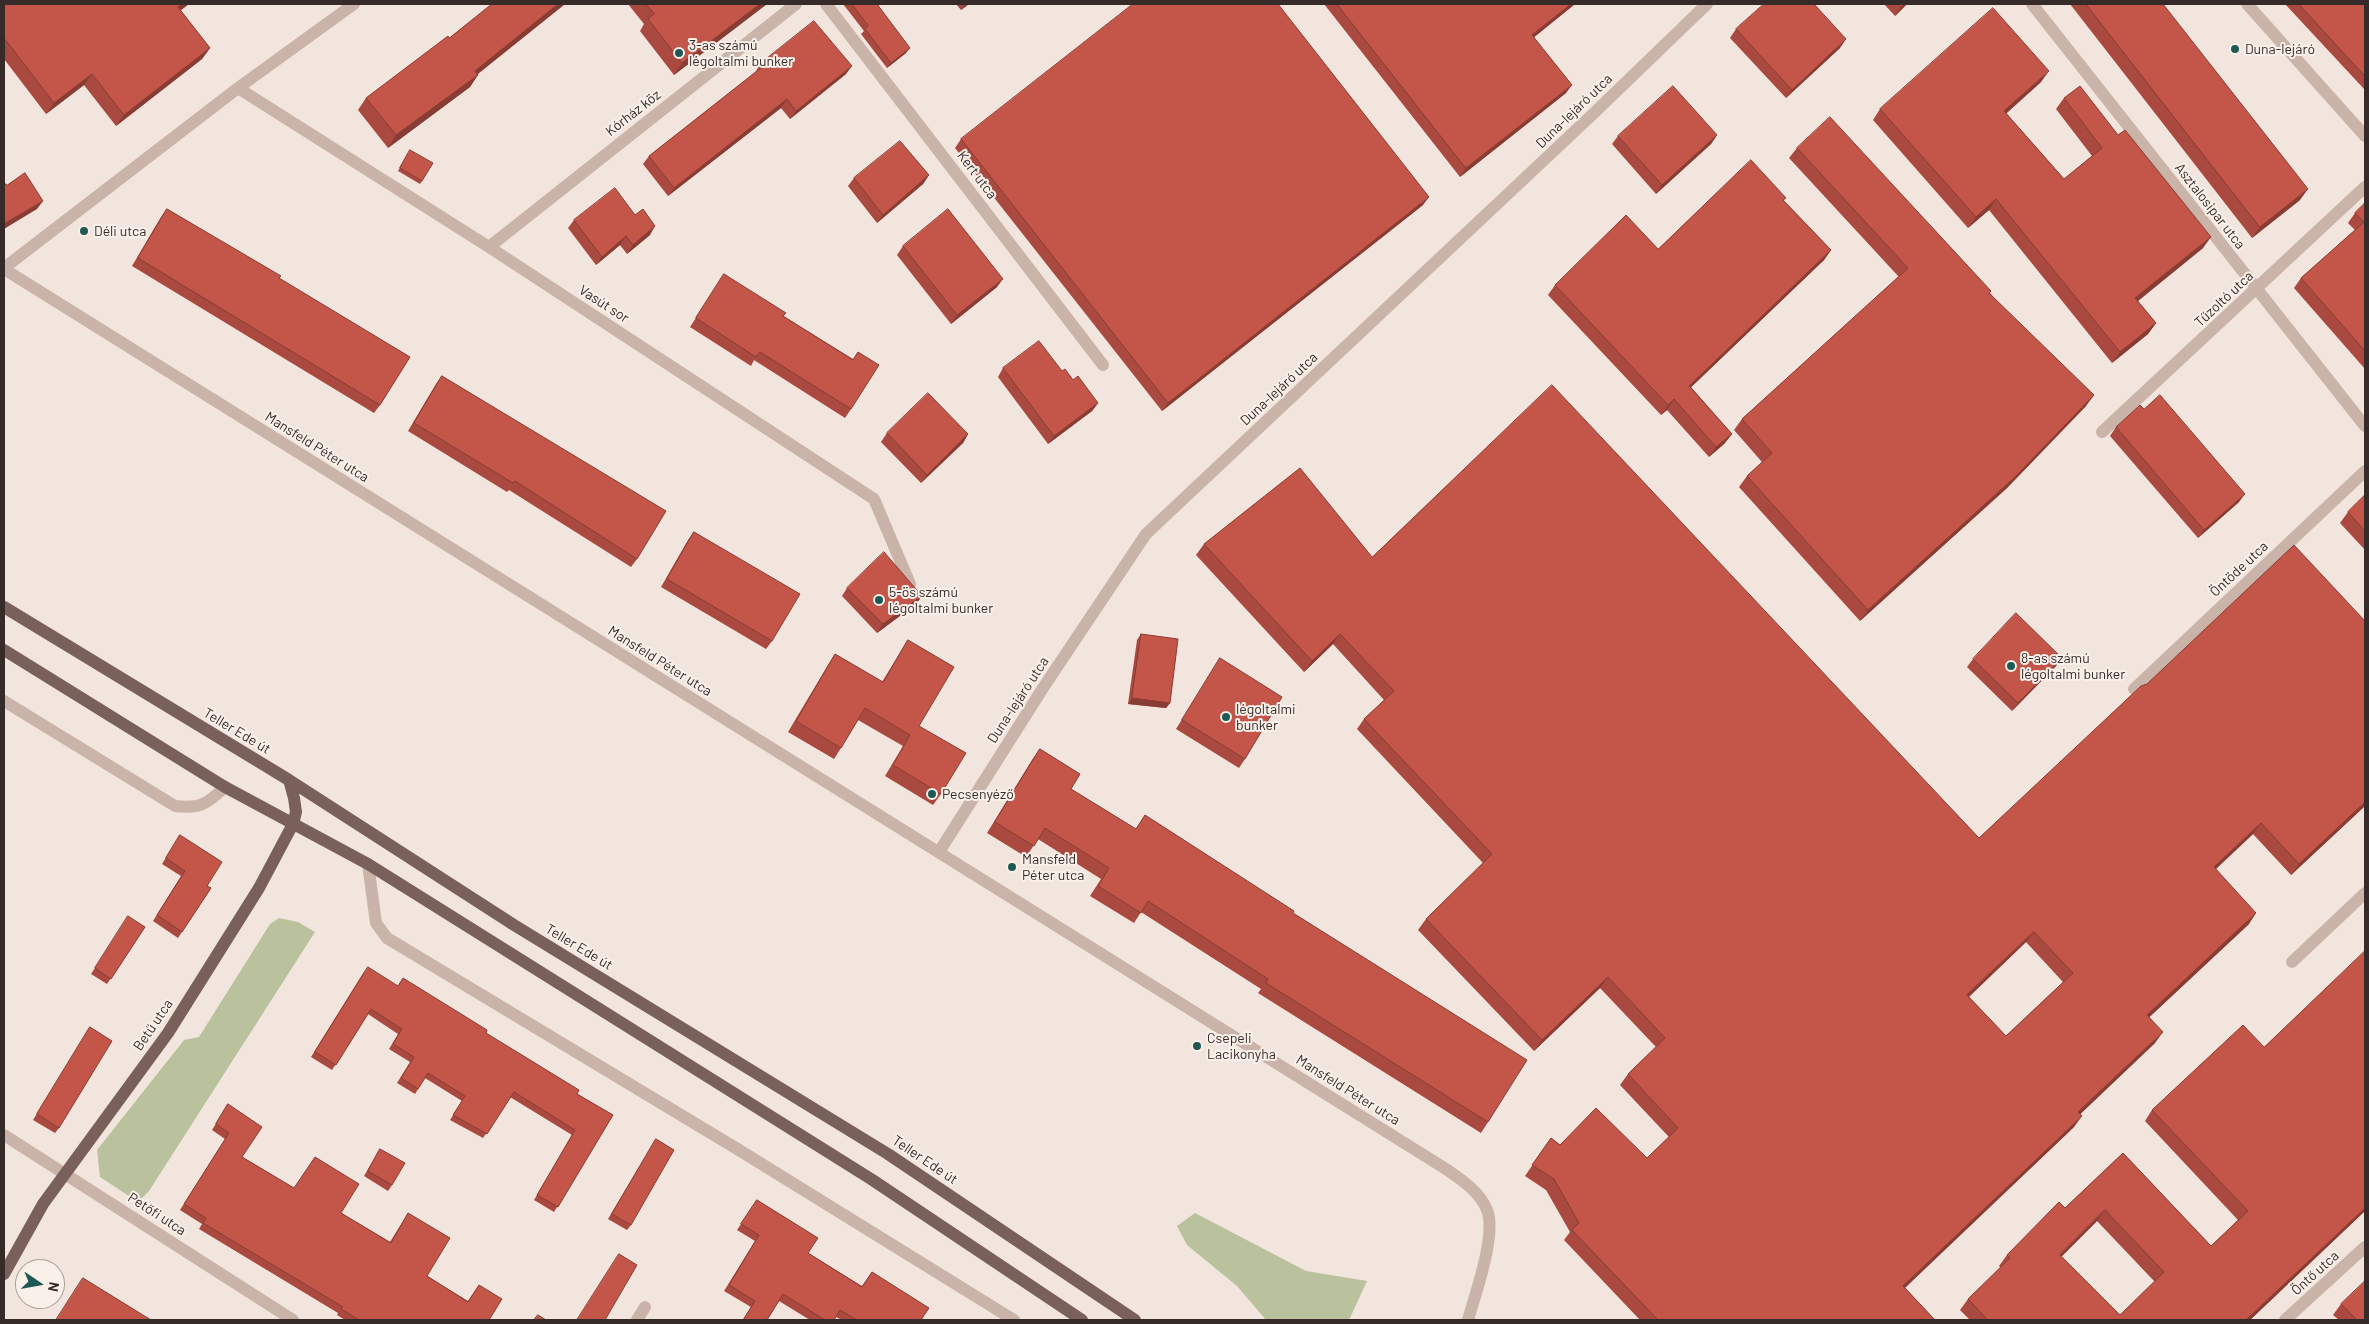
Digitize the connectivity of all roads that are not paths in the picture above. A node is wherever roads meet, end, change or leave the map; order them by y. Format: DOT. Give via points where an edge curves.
graph roads {
  1 [pos="354,4"];
  2 [pos="796,4"];
  3 [pos="826,4"];
  4 [pos="1707,4"];
  5 [pos="2032,4"];
  6 [pos="2247,4"];
  7 [pos="238,88"];
  8 [pos="2365,136"];
  9 [pos="2365,187"];
  10 [pos="489,247"];
  11 [pos="4,269"];
  12 [pos="2256,290"];
  13 [pos="1103,365"];
  14 [pos="2365,426"];
  15 [pos="2102,432"];
  16 [pos="2365,471"];
  17 [pos="910,584"];
  18 [pos="4,607"];
  19 [pos="4,650"];
  20 [pos="2134,689"];
  21 [pos="4,701"];
  22 [pos="289,780"];
  23 [pos="225,787"];
  24 [pos="293,824"];
  25 [pos="939,852"];
  26 [pos="368,864"];
  27 [pos="2365,894"];
  28 [pos="2292,962"];
  29 [pos="4,1135"];
  30 [pos="65,1172"];
  31 [pos="2365,1248"];
  32 [pos="4,1274"];
  33 [pos="645,1307"];
  34 [pos="293,1320"];
  35 [pos="637,1320"];
  36 [pos="1014,1320"];
  37 [pos="1082,1320"];
  38 [pos="1135,1320"];
  39 [pos="1468,1320"];
  40 [pos="2285,1320"];
  1 -- 7 [label="street"];
  2 -- 10 [label="street, Kórház köz"];
  3 -- 13 [label="street, Kert utca"];
  4 -- 25 [label="street, Duna-lejáró utca" via="1146,534"];
  5 -- 12 [label="street, Asztalosipar utca"];
  6 -- 8 [label="street"];
  7 -- 10 [label="street, Vasút sor"];
  7 -- 11 [label="street"];
  9 -- 12 [label="street, Tűzoltó utca"];
  10 -- 17 [label="street, Vasút sor" via="874,499"];
  11 -- 25 [label="street, Mansfeld Péter utca"];
  12 -- 14 [label="street, Asztalosipar utca"];
  12 -- 15 [label="street, Tűzoltó utca"];
  16 -- 20 [label="street, Öntöde utca"];
  18 -- 22 [label="main road, Teller Ede út"];
  19 -- 23 [label="main road"];
  21 -- 23 [label="street" via="175,806 192,808 205,804"];
  22 -- 24 [label="main road, Betű utca" via="296,812"];
  22 -- 38 [label="main road, Teller Ede út" via="514,925 888,1154"];
  23 -- 24 [label="main road"];
  24 -- 26 [label="main road"];
  24 -- 30 [label="main road, Betű utca" via="259,888 168,1033"];
  25 -- 39 [label="street, Mansfeld Péter utca" via="1446,1169 1476,1193 1488,1211 1490,1238"];
  26 -- 36 [label="street" via="376,923 387,938"];
  26 -- 37 [label="main road" via="871,1179"];
  27 -- 28 [label="street"];
  29 -- 30 [label="street, Petőfi utca"];
  30 -- 32 [label="main road, Betű utca"];
  30 -- 34 [label="street, Petőfi utca"];
  31 -- 40 [label="street, Öntő utca"];
  33 -- 35 [label="street"];
}
